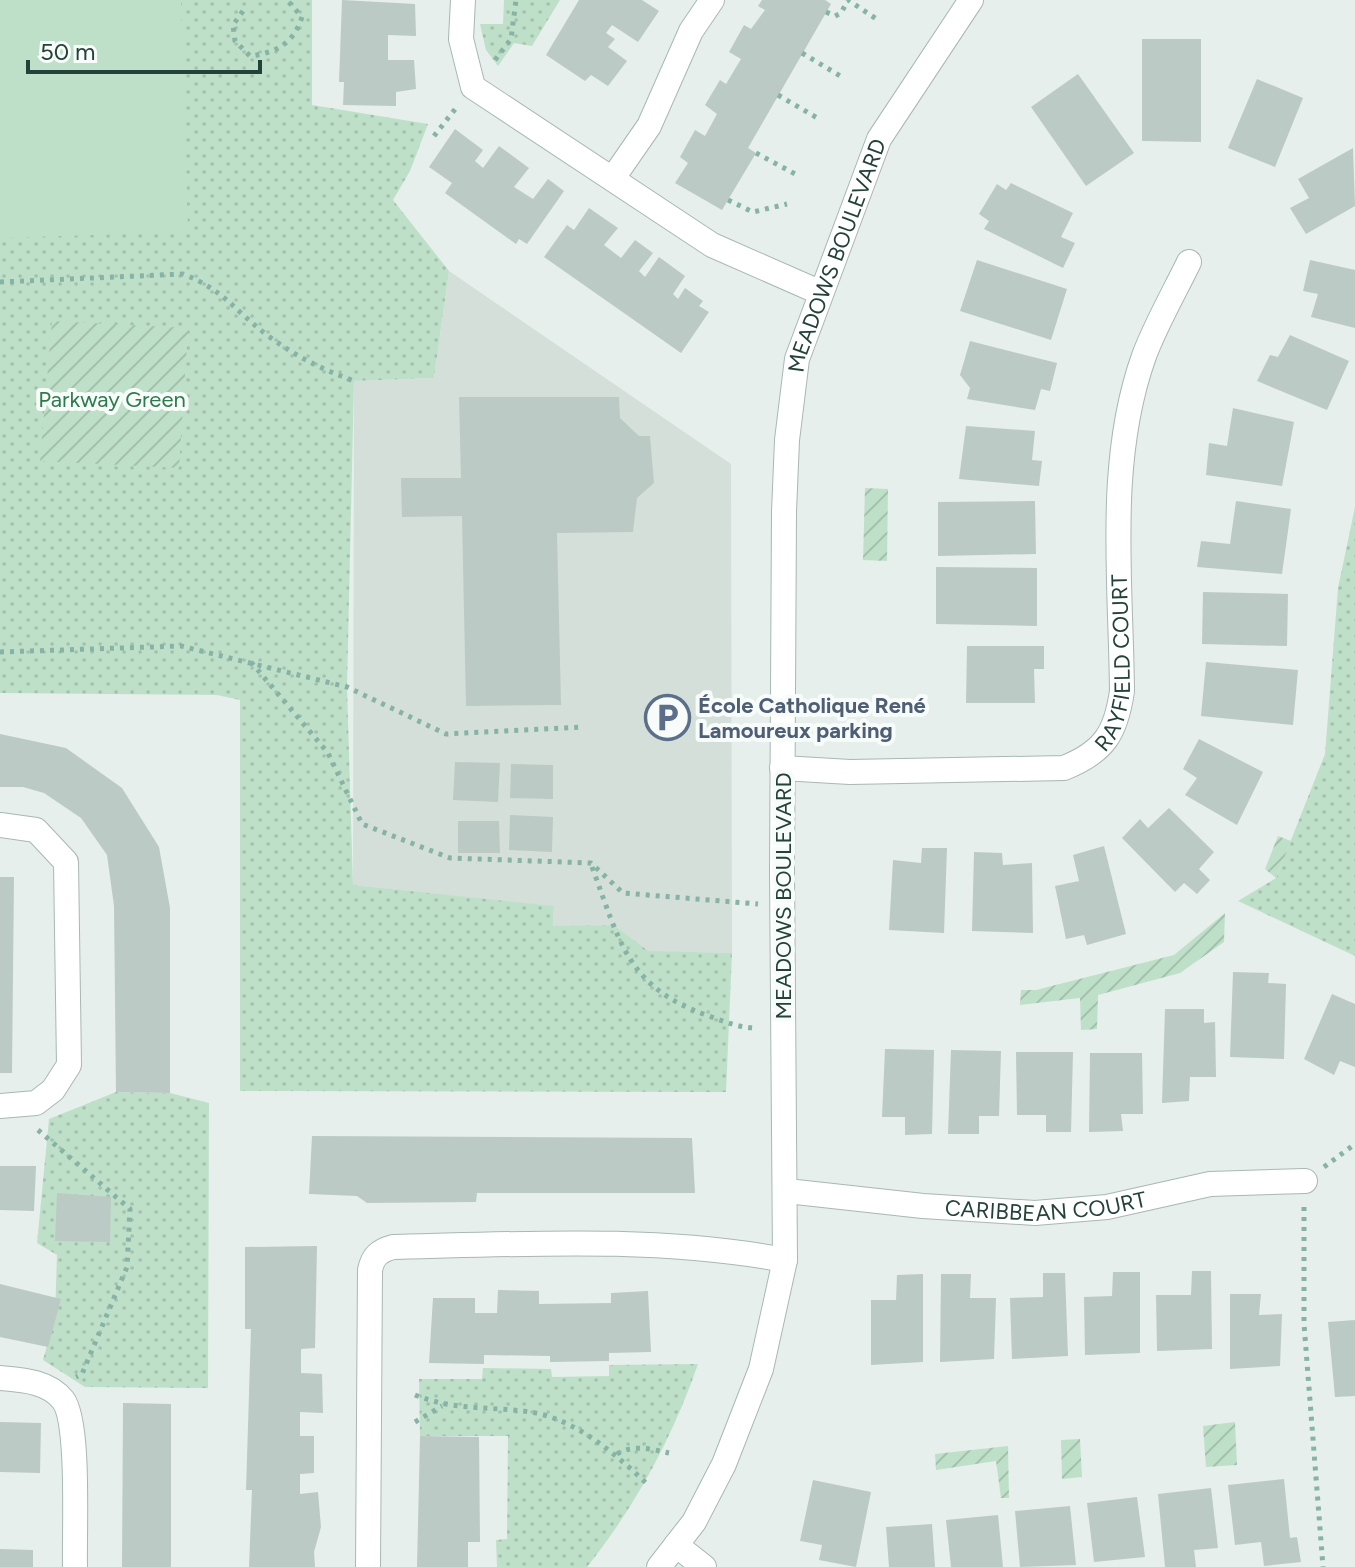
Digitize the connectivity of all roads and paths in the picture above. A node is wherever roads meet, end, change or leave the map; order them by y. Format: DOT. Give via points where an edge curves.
graph roads {
  1 [pos="287,0"];
  2 [pos="463,0"];
  3 [pos="712,0"];
  4 [pos="971,0"];
  5 [pos="243,11"];
  6 [pos="826,12"];
  7 [pos="878,20"];
  8 [pos="802,53"];
  9 [pos="842,77"];
  10 [pos="778,95"];
  11 [pos="819,119"];
  12 [pos="756,153"];
  13 [pos="797,175"];
  14 [pos="613,178"];
  15 [pos="728,200"];
  16 [pos="787,204"];
  17 [pos="1189,262"];
  18 [pos="0,282"];
  19 [pos="819,292"];
  20 [pos="354,381"];
  21 [pos="0,652"];
  22 [pos="251,662"];
  23 [pos="583,727"];
  24 [pos="782,768"];
  25 [pos="0,825"];
  26 [pos="591,863"];
  27 [pos="782,906"];
  28 [pos="758,1028"];
  29 [pos="7,1106"];
  30 [pos="1355,1144"];
  31 [pos="1305,1181"];
  32 [pos="787,1191"];
  33 [pos="785,1260"];
  34 [pos="0,1378"];
  35 [pos="50,1390"];
  36 [pos="415,1395"];
  37 [pos="443,1406"];
  38 [pos="415,1422"];
  39 [pos="669,1453"];
  40 [pos="617,1454"];
  41 [pos="649,1486"];
  42 [pos="676,1545"];
  43 [pos="75,1567"];
  44 [pos="368,1567"];
  45 [pos="659,1567"];
  46 [pos="704,1567"];
  47 [pos="1323,1567"];
  1 -- 5 [label="path" via="302,17 297,32 270,54 250,56 235,41 233,25"];
  2 -- 14 [label="street" via="461,39 473,87"];
  3 -- 14 [label="street" via="691,31 649,126"];
  4 -- 19 [label="street, MEADOWS BOULEVARD" via="879,139"];
  6 -- 7 [label="path" via="841,13 848,0"];
  8 -- 9 [label="path"];
  10 -- 11 [label="path"];
  12 -- 13 [label="path"];
  14 -- 19 [label="street" via="712,245"];
  15 -- 16 [label="path" via="753,212"];
  17 -- 24 [label="street, RAYFIELD COURT" via="1144,356 1125,435 1118,515 1122,691 1118,720 1099,749 1064,768"];
  18 -- 20 [label="path" via="183,274 211,285 312,366"];
  19 -- 24 [label="street, MEADOWS BOULEVARD" via="797,359 787,440"];
  21 -- 22 [label="path" via="181,646"];
  22 -- 23 [label="path" via="347,687 446,734"];
  22 -- 26 [label="path" via="328,753 362,824 450,858"];
  24 -- 27 [label="street, MEADOWS BOULEVARD"];
  25 -- 29 [label="street" via="36,830 66,862 69,1065 53,1090 36,1103"];
  26 -- 27 [label="path" via="623,893"];
  26 -- 28 [label="path" via="632,966 655,991 693,1011"];
  27 -- 32 [label="street, MEADOWS BOULEVARD"];
  29 -- 35 [label="path" via="130,1209 127,1267 82,1374"];
  30 -- 31 [label="path"];
  31 -- 32 [label="street, CARIBBEAN COURT" via="1210,1184 1107,1207 1035,1213"];
  31 -- 47 [label="path" via="1304,1324"];
  32 -- 33 [label="street, MEADOWS BOULEVARD"];
  33 -- 42 [label="street, MEADOWS BOULEVARD" via="761,1369 724,1464"];
  33 -- 44 [label="street" via="703,1246 580,1243 381,1251 370,1270"];
  34 -- 35 [label="street" via="32,1381"];
  35 -- 43 [label="street" via="63,1401 72,1423"];
  36 -- 37 [label="path"];
  37 -- 38 [label="path"];
  37 -- 40 [label="path" via="532,1412"];
  39 -- 40 [label="path" via="645,1447"];
  40 -- 41 [label="path"];
  42 -- 45 [label="street, MEADOWS BOULEVARD"];
  42 -- 46 [label="street"];
}
